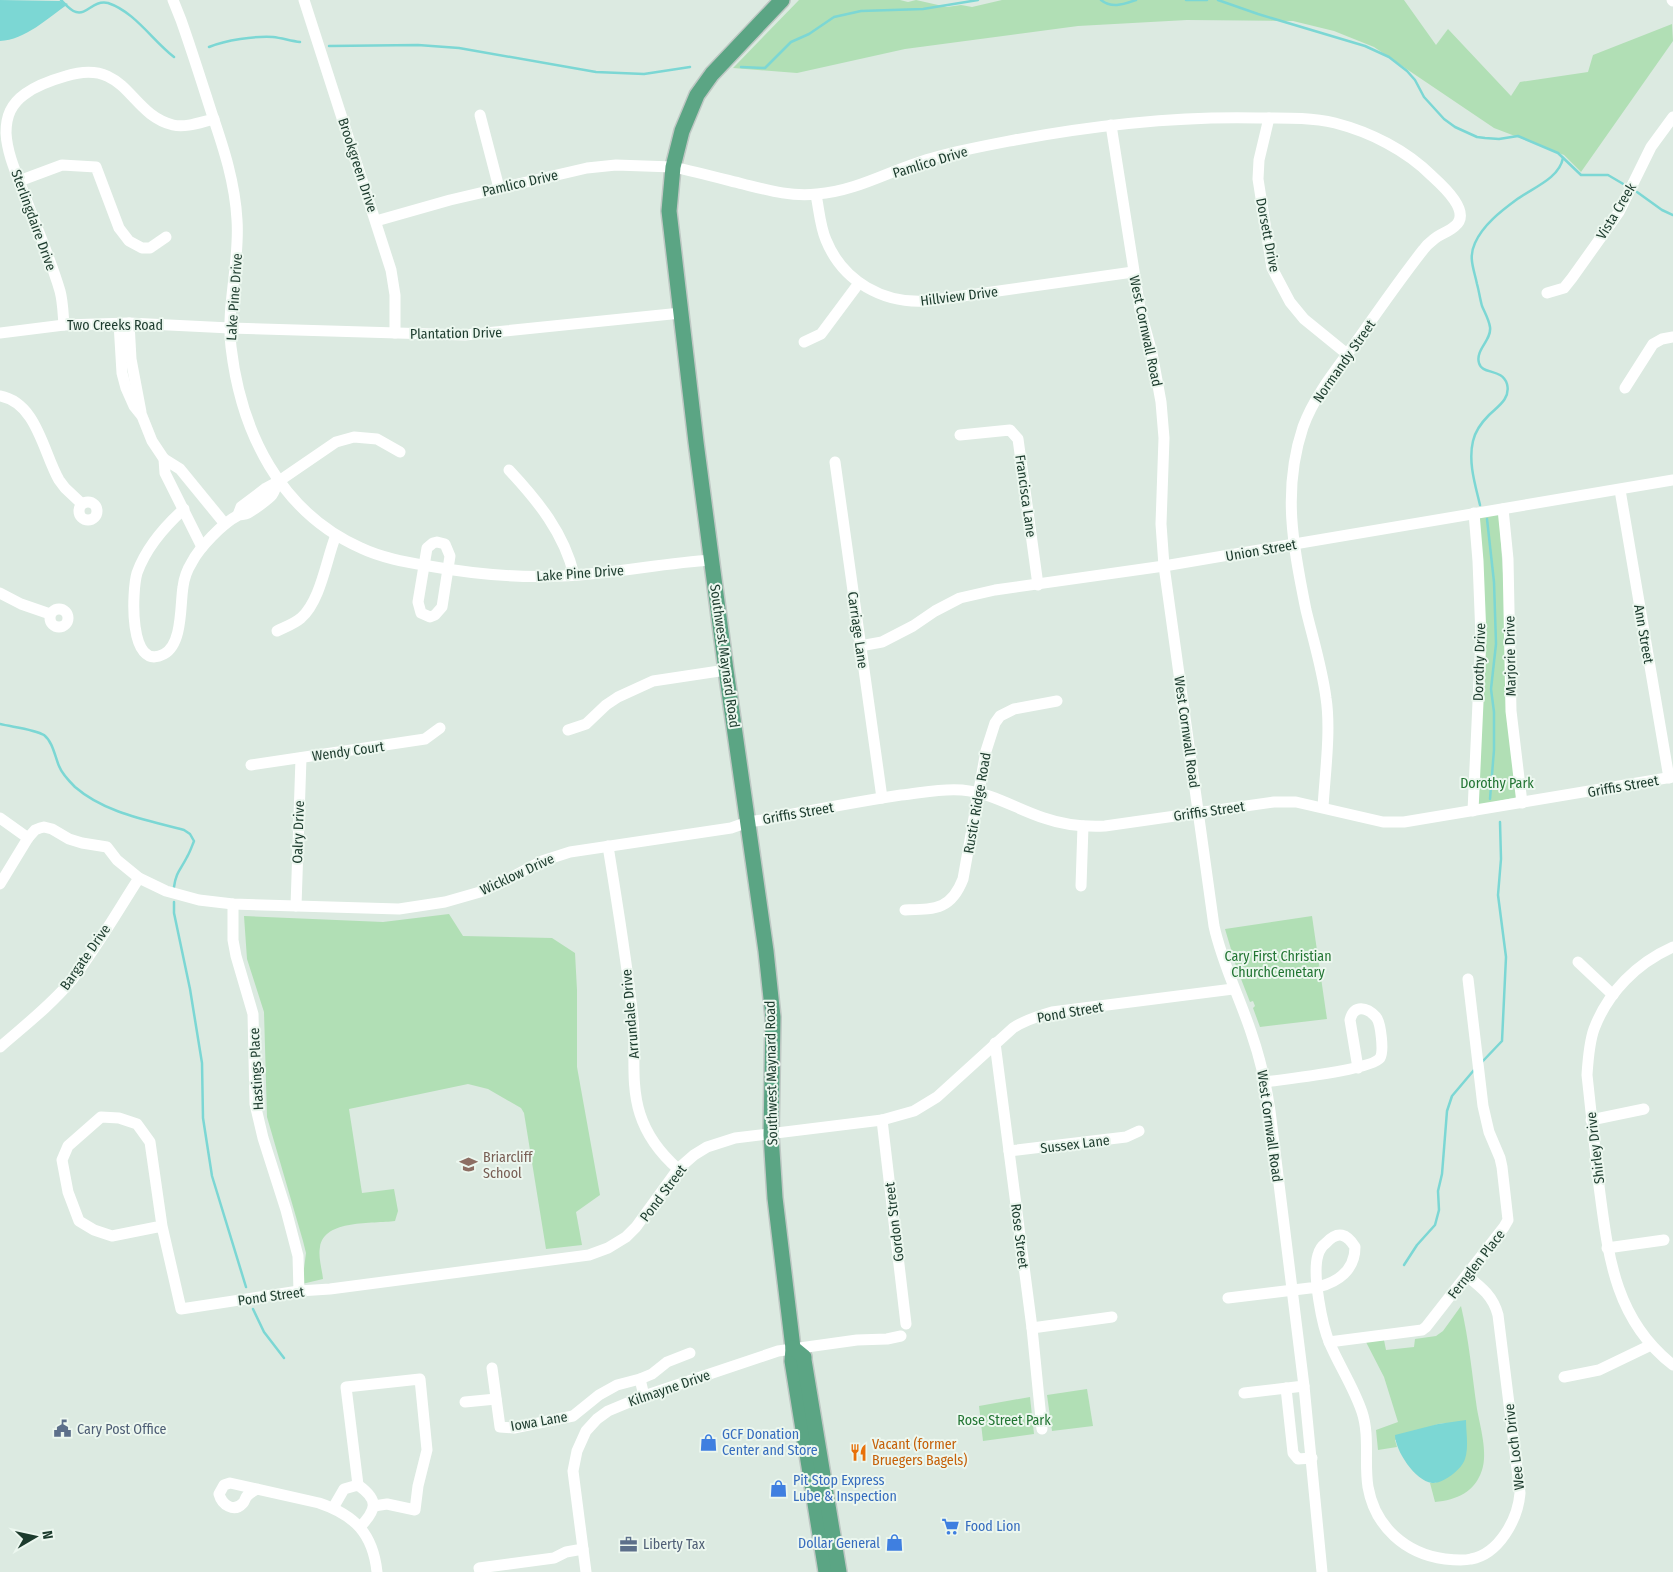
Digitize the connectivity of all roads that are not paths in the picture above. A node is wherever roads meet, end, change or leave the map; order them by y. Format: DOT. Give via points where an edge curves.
graph roads {
  1 [pos="173,0"];
  2 [pos="304,0"];
  3 [pos="782,0"];
  4 [pos="480,116"];
  5 [pos="1673,117"];
  6 [pos="1269,118"];
  7 [pos="214,119"];
  8 [pos="1111,125"];
  9 [pos="673,166"];
  10 [pos="19,181"];
  11 [pos="499,188"];
  12 [pos="816,194"];
  13 [pos="1462,213"];
  14 [pos="376,221"];
  15 [pos="166,237"];
  16 [pos="1133,272"];
  17 [pos="859,283"];
  18 [pos="1547,293"];
  19 [pos="681,313"];
  20 [pos="124,323"];
  21 [pos="64,325"];
  22 [pos="230,328"];
  23 [pos="0,333"];
  24 [pos="395,333"];
  25 [pos="1673,337"];
  26 [pos="804,342"];
  27 [pos="1347,354"];
  28 [pos="1625,388"];
  29 [pos="0,396"];
  30 [pos="960,435"];
  31 [pos="400,452"];
  32 [pos="164,458"];
  33 [pos="835,462"];
  34 [pos="509,470"];
  35 [pos="1673,480"];
  36 [pos="278,481"];
  37 [pos="1620,490"];
  38 [pos="82,504"];
  39 [pos="1503,509"];
  40 [pos="184,510"];
  41 [pos="1474,513"];
  42 [pos="225,524"];
  43 [pos="336,535"];
  44 [pos="1295,544"];
  45 [pos="202,547"];
  46 [pos="712,560"];
  47 [pos="423,565"];
  48 [pos="1164,566"];
  49 [pos="449,570"];
  50 [pos="574,575"];
  51 [pos="1038,585"];
  52 [pos="0,593"];
  53 [pos="50,614"];
  54 [pos="277,631"];
  55 [pos="860,646"];
  56 [pos="726,670"];
  57 [pos="1057,701"];
  58 [pos="440,728"];
  59 [pos="568,730"];
  60 [pos="301,758"];
  61 [pos="251,764"];
  62 [pos="1671,777"];
  63 [pos="979,793"];
  64 [pos="882,798"];
  65 [pos="1522,803"];
  66 [pos="1323,807"];
  67 [pos="1473,811"];
  68 [pos="1198,812"];
  69 [pos="0,818"];
  70 [pos="748,822"];
  71 [pos="1083,826"];
  72 [pos="28,838"];
  73 [pos="608,846"];
  74 [pos="139,878"];
  75 [pos="0,884"];
  76 [pos="1081,886"];
  77 [pos="233,904"];
  78 [pos="296,906"];
  79 [pos="905,910"];
  80 [pos="1673,947"];
  81 [pos="1578,962"];
  82 [pos="1468,980"];
  83 [pos="1234,989"];
  84 [pos="1613,995"];
  85 [pos="995,1043"];
  86 [pos="0,1047"];
  87 [pos="1358,1068"];
  88 [pos="1266,1082"];
  89 [pos="1644,1109"];
  90 [pos="882,1120"];
  91 [pos="1591,1120"];
  92 [pos="1138,1131"];
  93 [pos="771,1135"];
  94 [pos="1009,1152"];
  95 [pos="678,1169"];
  96 [pos="162,1226"];
  97 [pos="1664,1240"];
  98 [pos="1607,1248"];
  99 [pos="1467,1276"];
  100 [pos="1318,1287"];
  101 [pos="1292,1289"];
  102 [pos="299,1291"];
  103 [pos="1228,1298"];
  104 [pos="1112,1317"];
  105 [pos="906,1324"];
  106 [pos="1032,1328"];
  107 [pos="900,1336"];
  108 [pos="1329,1342"];
  109 [pos="1651,1345"];
  110 [pos="793,1348"];
  111 [pos="690,1353"];
  112 [pos="1673,1365"];
  113 [pos="492,1368"];
  114 [pos="1564,1377"];
  115 [pos="640,1379"];
  116 [pos="1304,1386"];
  117 [pos="1286,1388"];
  118 [pos="1244,1393"];
  119 [pos="644,1396"];
  120 [pos="496,1399"];
  121 [pos="466,1402"];
  122 [pos="1042,1429"];
  123 [pos="1312,1458"];
  124 [pos="358,1484"];
  125 [pos="257,1489"];
  126 [pos="374,1506"];
  127 [pos="333,1508"];
  128 [pos="360,1527"];
  129 [pos="583,1549"];
  130 [pos="834,1570"];
  131 [pos="377,1572"];
  132 [pos="480,1572"];
  133 [pos="586,1572"];
  134 [pos="1322,1572"];
  1 -- 7 [label="street, Lake Pine Drive"];
  2 -- 14 [label="street, Brookgreen Drive"];
  3 -- 9 [label="main road, Southwest Maynard Road" via="712,74 697,95 682,131"];
  4 -- 11 [label="street"];
  5 -- 18 [label="street, Vista Creek" via="1651,147 1619,212 1572,278 1564,288"];
  6 -- 8 [label="street, Pamlico Drive" via="1222,117"];
  6 -- 13 [label="street, Pamlico Drive" via="1334,123 1379,140 1431,174"];
  6 -- 27 [label="street, Dorsett Drive" via="1258,178 1272,268 1297,311"];
  7 -- 10 [label="street, Sterlingdaire Drive" via="173,125 151,114 116,80 84,71 67,75 36,86 12,106 7,144"];
  7 -- 22 [label="street, Lake Pine Drive" via="233,185 238,222"];
  8 -- 12 [label="street, Pamlico Drive" via="944,155 839,191"];
  8 -- 16 [label="street, West Cornwall Road"];
  9 -- 11 [label="street, Pamlico Drive" via="602,166"];
  9 -- 12 [label="street, Pamlico Drive" via="781,193"];
  9 -- 19 [label="main road, Southwest Maynard Road" via="669,210"];
  10 -- 15 [label="street" via="62,165 96,167 119,228 129,241 142,248 150,248"];
  10 -- 21 [label="street, Sterlingdaire Drive" via="60,291"];
  11 -- 14 [label="street, Pamlico Drive"];
  12 -- 17 [label="street, Hillview Drive" via="830,248"];
  13 -- 27 [label="street, Normandy Street" via="1457,225 1433,239 1423,250"];
  14 -- 24 [label="street, Brookgreen Drive" via="394,282"];
  16 -- 17 [label="street, Hillview Drive" via="913,302 885,296"];
  16 -- 48 [label="street, West Cornwall Road" via="1162,402"];
  17 -- 26 [label="street" via="821,334"];
  19 -- 24 [label="street, Plantation Drive" via="466,335"];
  19 -- 46 [label="main road, Southwest Maynard Road"];
  20 -- 21 [label="street, Two Creeks Road"];
  20 -- 22 [label="street, Two Creeks Road"];
  20 -- 32 [label="street" via="123,380"];
  21 -- 23 [label="street, Two Creeks Road"];
  22 -- 24 [label="street, Plantation Drive"];
  22 -- 36 [label="street, Lake Pine Drive" via="239,394 256,441"];
  25 -- 28 [label="street" via="1653,344"];
  27 -- 44 [label="street, Normandy Street" via="1312,406 1297,448 1290,494"];
  29 -- 38 [label="street" via="14,402 35,425 59,480"];
  30 -- 51 [label="street, Francisca Lane" via="1010,430 1018,439"];
  31 -- 36 [label="street" via="377,438 360,436 345,439"];
  32 -- 40 [label="street" via="166,474"];
  32 -- 42 [label="street" via="180,469"];
  33 -- 55 [label="street, Carriage Lane"];
  34 -- 50 [label="street" via="552,520"];
  35 -- 37 [label="street, Union Street"];
  36 -- 42 [label="street" via="241,507 238,515"];
  36 -- 43 [label="street, Lake Pine Drive" via="300,507"];
  37 -- 39 [label="street, Union Street"];
  37 -- 62 [label="street, Ann Street"];
  39 -- 41 [label="street, Union Street"];
  39 -- 65 [label="street, Marjorie Drive" via="1508,559 1511,711"];
  40 -- 45 [label="street"];
  40 -- 45 [label="street" via="166,525 137,573 134,619 139,645 150,656 164,654 170,649 179,626 186,573"];
  41 -- 44 [label="street, Union Street"];
  41 -- 67 [label="street, Dorothy Drive" via="1481,637"];
  42 -- 45 [label="street"];
  43 -- 47 [label="street, Lake Pine Drive" via="371,552"];
  43 -- 54 [label="street" via="306,611 294,623"];
  44 -- 48 [label="street, Union Street"];
  44 -- 66 [label="street, Normandy Street" via="1326,699"];
  46 -- 50 [label="street, Lake Pine Drive"];
  46 -- 56 [label="main road, Southwest Maynard Road"];
  47 -- 49 [label="street, Lake Pine Drive"];
  47 -- 49 [label="street" via="427,548 441,542 449,552"];
  47 -- 49 [label="street" via="418,602 421,614 425,616 435,616 442,607"];
  48 -- 51 [label="street, Union Street"];
  48 -- 68 [label="street, West Cornwall Road"];
  49 -- 50 [label="street, Lake Pine Drive" via="514,576"];
  51 -- 55 [label="street, Union Street" via="960,598 882,642"];
  52 -- 53 [label="street"];
  55 -- 64 [label="street, Carriage Lane"];
  56 -- 59 [label="street" via="653,681 618,697 586,724"];
  56 -- 70 [label="main road, Southwest Maynard Road"];
  57 -- 63 [label="street, Rustic Ridge Road" via="1014,709 1000,716 990,737"];
  58 -- 60 [label="street, Wendy Court" via="425,739"];
  60 -- 61 [label="street, Wendy Court"];
  60 -- 78 [label="street, Oalry Drive"];
  62 -- 65 [label="street, Griffis Street"];
  63 -- 64 [label="street, Griffis Street" via="944,790"];
  63 -- 71 [label="street, Griffis Street" via="1043,818"];
  63 -- 79 [label="street, Rustic Ridge Road" via="963,880 954,898 939,906"];
  64 -- 70 [label="street, Griffis Street"];
  65 -- 67 [label="street, Griffis Street"];
  66 -- 67 [label="street, Griffis Street" via="1383,822 1404,822"];
  66 -- 68 [label="street, Griffis Street" via="1274,802"];
  68 -- 71 [label="street, Griffis Street" via="1105,826"];
  68 -- 83 [label="street, West Cornwall Road" via="1217,941"];
  69 -- 72 [label="street"];
  70 -- 73 [label="street, Wicklow Drive" via="731,828"];
  70 -- 93 [label="main road, Southwest Maynard Road" via="773,1017"];
  71 -- 76 [label="street"];
  72 -- 74 [label="street, Wicklow Drive" via="35,830 44,827 69,839 107,847"];
  72 -- 75 [label="street"];
  73 -- 78 [label="street, Wicklow Drive" via="558,855 491,888 445,902 399,909"];
  73 -- 95 [label="street, Arrundale Drive" via="632,1009 636,1098 650,1136"];
  74 -- 77 [label="street, Wicklow Drive" via="177,895"];
  74 -- 86 [label="street, Bargate Drive" via="70,981 52,1002"];
  77 -- 78 [label="street, Wicklow Drive"];
  77 -- 102 [label="street, Hastings Place" via="232,940 253,1014 255,1104 296,1247"];
  80 -- 84 [label="street, Shirley Drive" via="1640,966"];
  81 -- 84 [label="street"];
  82 -- 99 [label="street, Fernglen Place" via="1483,1106 1502,1167 1508,1220"];
  83 -- 85 [label="street, Pond Street" via="1052,1012 1024,1022"];
  83 -- 88 [label="street, West Cornwall Road"];
  84 -- 91 [label="street, Shirley Drive" via="1594,1030 1589,1052 1587,1075"];
  85 -- 90 [label="street, Pond Street" via="937,1097 914,1111"];
  85 -- 94 [label="street, Rose Street"];
  87 -- 87 [label="street" via="1376,1061 1382,1052 1377,1018 1361,1008 1356,1009 1350,1020"];
  87 -- 88 [label="street"];
  88 -- 101 [label="street, West Cornwall Road"];
  89 -- 91 [label="street"];
  90 -- 93 [label="street, Pond Street"];
  90 -- 105 [label="street, Gordon Street"];
  91 -- 98 [label="street, Shirley Drive"];
  92 -- 94 [label="street, Sussex Lane" via="1126,1138"];
  93 -- 95 [label="street, Pond Street" via="735,1138 707,1147"];
  93 -- 110 [label="main road, Southwest Maynard Road"];
  94 -- 106 [label="street, Rose Street"];
  95 -- 102 [label="street, Pond Street" via="636,1227 608,1248 589,1255"];
  96 -- 96 [label="street" via="112,1236 79,1221 68,1192 62,1160 68,1146 100,1118 119,1118 137,1124 150,1142"];
  96 -- 102 [label="street, Pond Street" via="181,1309"];
  97 -- 98 [label="street"];
  98 -- 109 [label="street, Shirley Drive" via="1615,1281 1634,1321"];
  99 -- 108 [label="street, Fernglen Place" via="1422,1330"];
  99 -- 108 [label="street, Wee Loch Drive" via="1485,1291 1498,1315 1520,1493 1515,1515 1504,1534 1492,1549 1480,1557 1462,1560 1422,1554 1401,1542 1385,1526 1369,1490 1363,1414"];
  100 -- 100 [label="street, Wee Loch Drive" via="1343,1276 1353,1262 1355,1247 1346,1236 1334,1236 1318,1253"];
  100 -- 101 [label="street"];
  100 -- 108 [label="street, Wee Loch Drive"];
  101 -- 103 [label="street"];
  101 -- 116 [label="street, West Cornwall Road"];
  104 -- 106 [label="street"];
  106 -- 122 [label="street, Rose Street"];
  107 -- 110 [label="street, Kilmayne Drive"];
  109 -- 112 [label="street, Shirley Drive"];
  109 -- 114 [label="street" via="1599,1370"];
  110 -- 119 [label="street, Kilmayne Drive"];
  110 -- 130 [label="main road, Southwest Maynard Road" via="792,1361 814,1499"];
  110 -- 130 [label="main road, Southwest Maynard Road" via="804,1357"];
  111 -- 115 [label="street"];
  113 -- 120 [label="street, Iowa Lane"];
  115 -- 119 [label="street"];
  115 -- 120 [label="street, Iowa Lane" via="598,1395 573,1416 514,1428 500,1427"];
  116 -- 117 [label="street"];
  116 -- 123 [label="street, West Cornwall Road"];
  117 -- 118 [label="street"];
  117 -- 123 [label="street" via="1293,1453 1298,1459"];
  119 -- 129 [label="street, Kilmayne Drive" via="597,1419 586,1431 578,1449 573,1471"];
  120 -- 121 [label="street"];
  123 -- 134 [label="street, West Cornwall Road"];
  124 -- 126 [label="street" via="370,1493"];
  124 -- 126 [label="street" via="346,1387 420,1379 427,1450 415,1510 387,1504"];
  124 -- 127 [label="street" via="344,1488"];
  125 -- 127 [label="street"];
  126 -- 128 [label="street"];
  127 -- 128 [label="street"];
  128 -- 131 [label="street" via="374,1550"];
  129 -- 132 [label="street" via="554,1558 479,1568"];
  129 -- 133 [label="street, Kilmayne Drive"];
}
